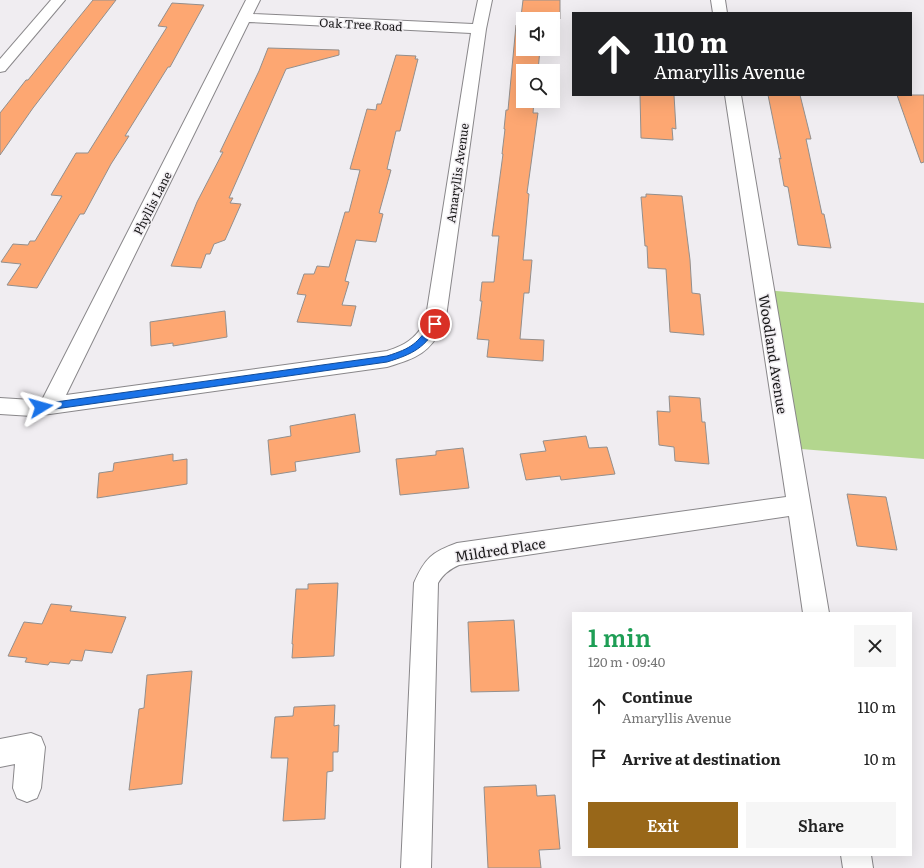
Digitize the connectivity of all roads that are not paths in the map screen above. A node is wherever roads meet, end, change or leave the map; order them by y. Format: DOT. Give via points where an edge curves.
graph roads {
  1 [pos="58,0"];
  2 [pos="253,0"];
  3 [pos="484,0"];
  4 [pos="718,0"];
  5 [pos="720,12"];
  6 [pos="244,18"];
  7 [pos="479,29"];
  8 [pos="0,68"];
  9 [pos="733,96"];
  10 [pos="0,406"];
  11 [pos="50,406"];
  12 [pos="798,505"];
  13 [pos="816,612"];
  14 [pos="0,753"];
  15 [pos="27,788"];
  16 [pos="856,856"];
  17 [pos="416,868"];
  18 [pos="858,868"];
  1 -- 8 [label="street"];
  2 -- 6 [label="street, Phyllis Lane"];
  3 -- 7 [label="street, Amaryllis Avenue"];
  4 -- 5 [label="street"];
  6 -- 7 [label="street, Oak Tree Road"];
  6 -- 11 [label="street, Phyllis Lane"];
  7 -- 11 [label="street, Amaryllis Avenue" via="435,324 422,343 406,353 387,359"];
  9 -- 12 [label="street, Woodland Avenue"];
  10 -- 11 [label="street"];
  12 -- 13 [label="street, Woodland Avenue"];
  12 -- 17 [label="street, Mildred Place" via="457,554 441,560 432,570 426,583"];
  14 -- 15 [label="street" via="31,747"];
  16 -- 18 [label="street"];
}
